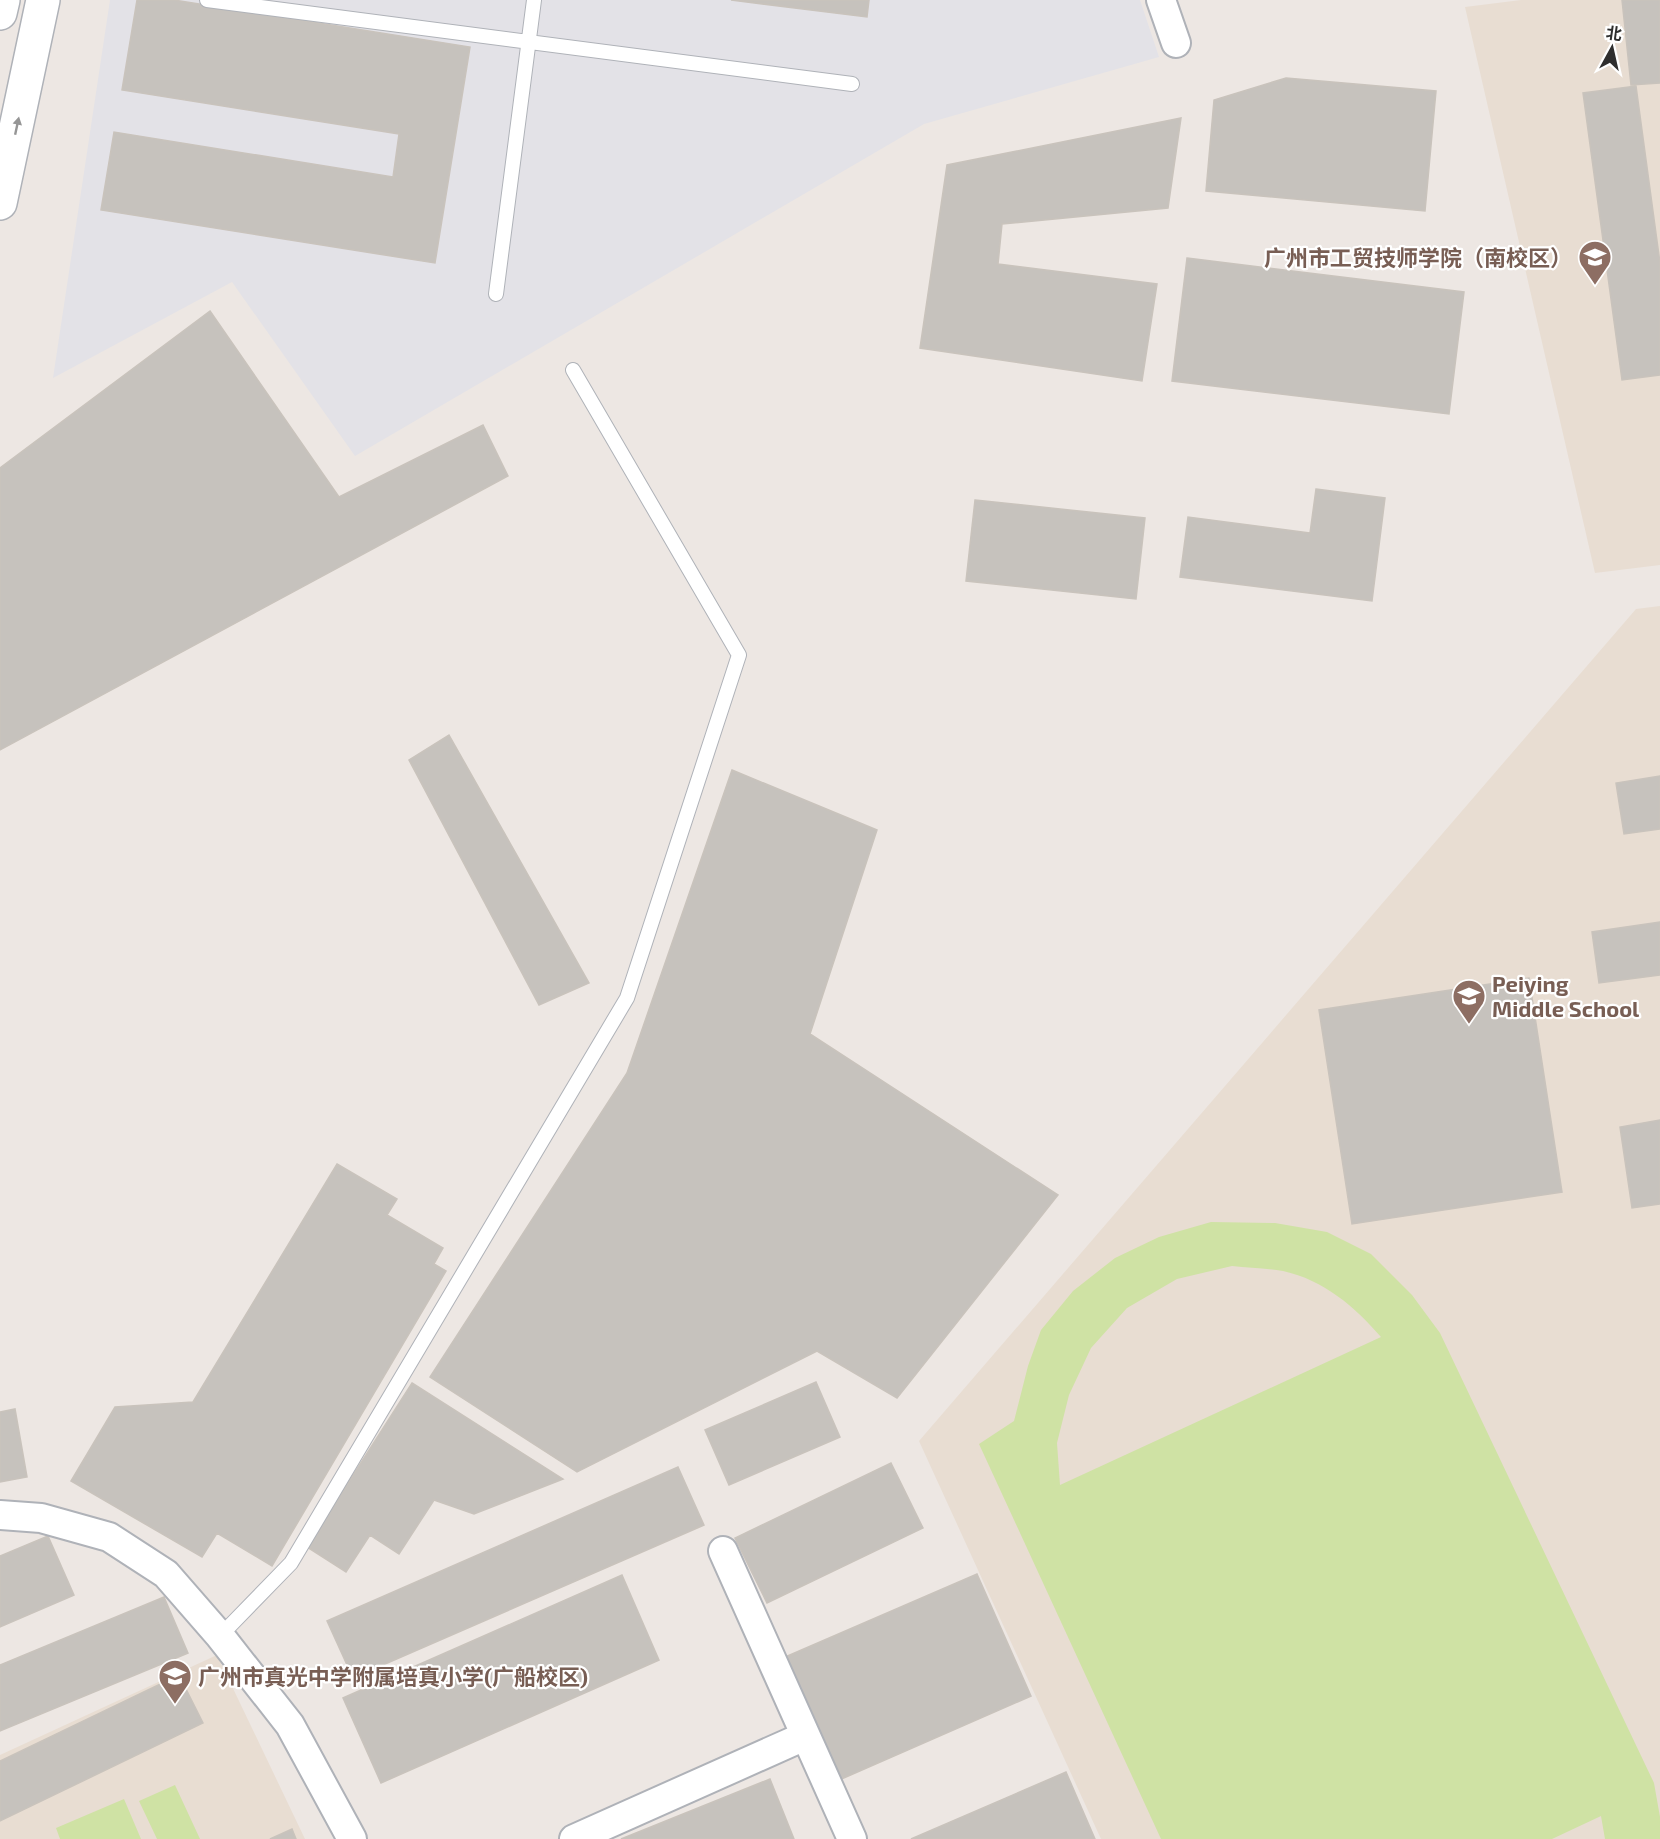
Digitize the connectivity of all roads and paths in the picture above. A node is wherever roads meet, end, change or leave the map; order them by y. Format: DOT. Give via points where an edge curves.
graph roads {
  1 [pos="3,0"];
  2 [pos="43,0"];
  3 [pos="207,0"];
  4 [pos="534,0"];
  5 [pos="1161,0"];
  6 [pos="0,13"];
  7 [pos="528,41"];
  8 [pos="1176,43"];
  9 [pos="852,84"];
  10 [pos="0,203"];
  11 [pos="495,294"];
  12 [pos="573,370"];
  13 [pos="0,1515"];
  14 [pos="723,1551"];
  15 [pos="220,1636"];
  16 [pos="805,1736"];
  17 [pos="352,1839"];
  18 [pos="574,1839"];
  19 [pos="852,1839"];
  1 -- 6 [label="street"];
  10 -- 2 [label="street, one-way"];
  3 -- 7 [label="lane"];
  4 -- 7 [label="lane"];
  5 -- 8 [label="street"];
  7 -- 9 [label="lane"];
  7 -- 11 [label="lane"];
  12 -- 15 [label="lane" via="739,654 627,998 291,1563"];
  13 -- 15 [label="street" via="40,1518 110,1537 166,1574"];
  14 -- 16 [label="street"];
  15 -- 17 [label="street" via="290,1725"];
  16 -- 18 [label="street"];
  16 -- 19 [label="street"];
}
